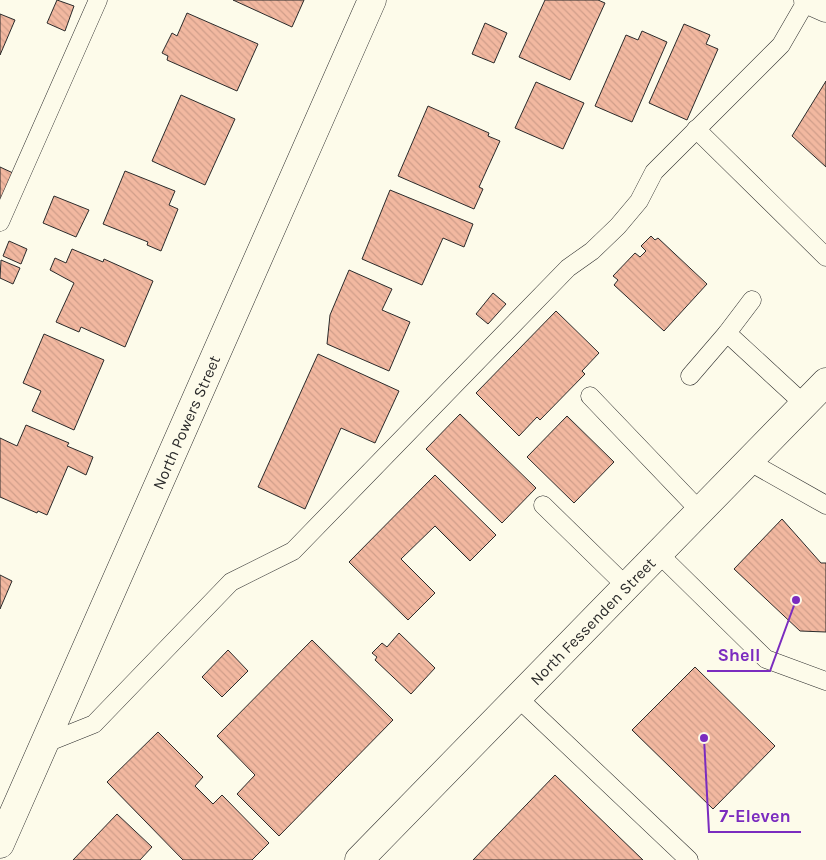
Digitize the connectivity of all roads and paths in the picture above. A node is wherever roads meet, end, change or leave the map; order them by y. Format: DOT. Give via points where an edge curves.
graph roads {
  1 [pos="98,0"];
  2 [pos="372,0"];
  3 [pos="807,0"];
  4 [pos="826,8"];
  5 [pos="696,130"];
  6 [pos="0,222"];
  7 [pos="826,257"];
  8 [pos="752,300"];
  9 [pos="727,334"];
  10 [pos="690,376"];
  11 [pos="826,382"];
  12 [pos="590,396"];
  13 [pos="804,404"];
  14 [pos="748,462"];
  15 [pos="543,505"];
  16 [pos="826,505"];
  17 [pos="700,511"];
  18 [pos="658,553"];
  19 [pos="626,586"];
  20 [pos="826,681"];
  21 [pos="517,697"];
  22 [pos="44,744"];
  23 [pos="0,844"];
  24 [pos="359,860"];
  25 [pos="689,860"];
  1 -- 6 [label="lane"];
  2 -- 22 [label="street, North Powers Street"];
  3 -- 4 [label="street"];
  3 -- 5 [label="lane" via="782,46"];
  5 -- 7 [label="lane"];
  5 -- 22 [label="lane" via="654,172 639,201 618,226 568,268 293,551 231,582 94,724"];
  8 -- 9 [label="lane"];
  9 -- 10 [label="lane"];
  9 -- 13 [label="lane"];
  11 -- 13 [label="street, North Fessenden Street"];
  12 -- 17 [label="lane"];
  13 -- 14 [label="street, North Fessenden Street"];
  14 -- 16 [label="lane"];
  14 -- 17 [label="street, North Fessenden Street"];
  15 -- 19 [label="lane"];
  17 -- 18 [label="street, North Fessenden Street"];
  18 -- 19 [label="street, North Fessenden Street"];
  18 -- 20 [label="lane" via="766,659"];
  19 -- 21 [label="street, North Fessenden Street"];
  21 -- 24 [label="street, North Fessenden Street"];
  21 -- 25 [label="lane"];
  22 -- 23 [label="street, North Powers Street"];
}
